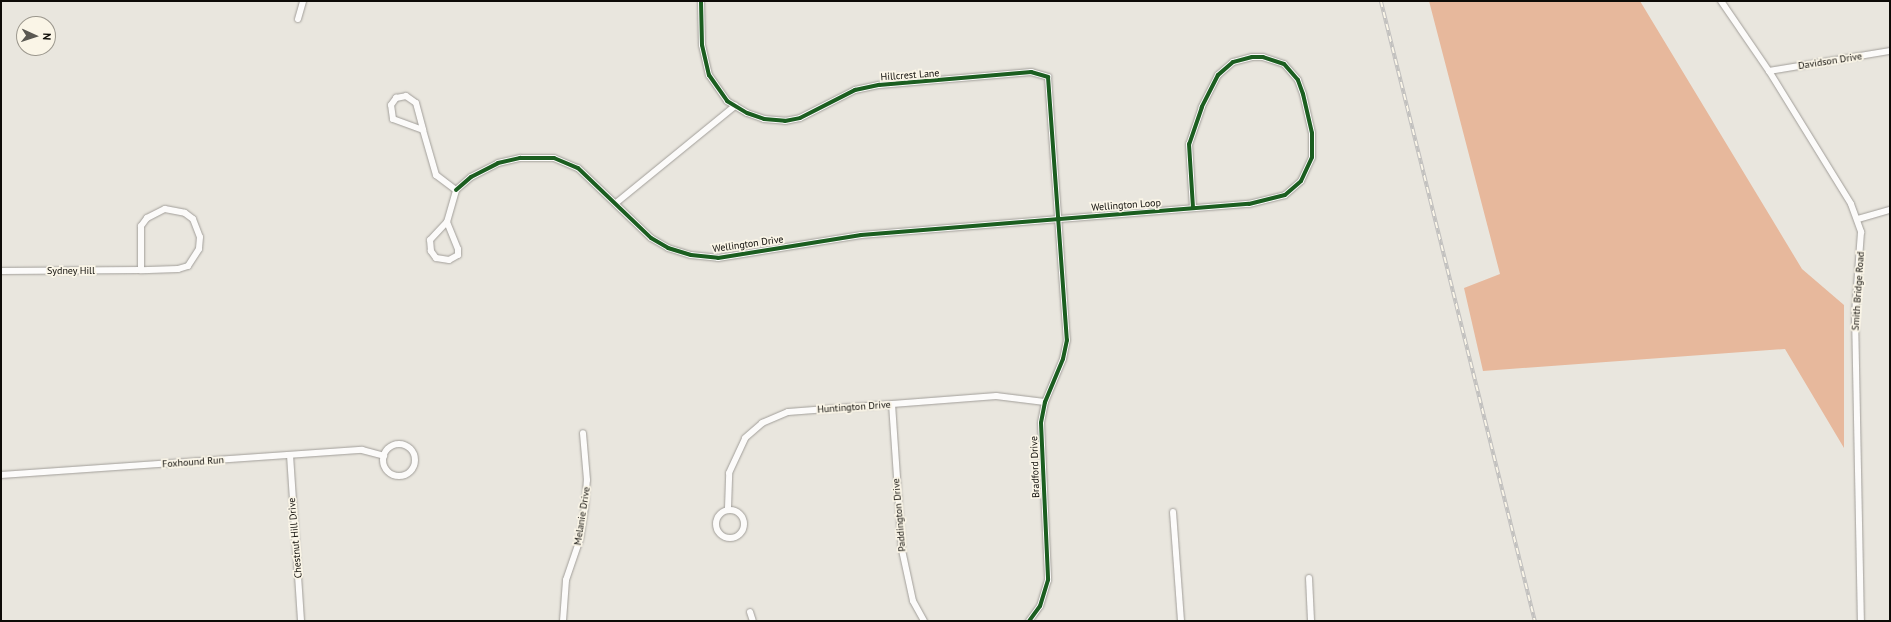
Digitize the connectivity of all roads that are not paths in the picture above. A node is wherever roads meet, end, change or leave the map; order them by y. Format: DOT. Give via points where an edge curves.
graph roads {
  1 [pos="303,1"];
  2 [pos="701,1"];
  3 [pos="1721,1"];
  4 [pos="298,19"];
  5 [pos="1890,51"];
  6 [pos="1769,71"];
  7 [pos="1045,74"];
  8 [pos="735,106"];
  9 [pos="423,130"];
  10 [pos="456,190"];
  11 [pos="616,203"];
  12 [pos="1193,208"];
  13 [pos="1890,210"];
  14 [pos="1061,218"];
  15 [pos="1858,219"];
  16 [pos="447,222"];
  17 [pos="141,270"];
  18 [pos="1,271"];
  19 [pos="1045,402"];
  20 [pos="892,404"];
  21 [pos="583,433"];
  22 [pos="290,455"];
  23 [pos="384,456"];
  24 [pos="1,474"];
  25 [pos="728,508"];
  26 [pos="1174,512"];
  27 [pos="1309,578"];
  28 [pos="750,612"];
  29 [pos="301,621"];
  30 [pos="563,621"];
  31 [pos="752,621"];
  32 [pos="924,621"];
  33 [pos="1029,621"];
  34 [pos="1180,621"];
  35 [pos="1311,621"];
  36 [pos="1861,621"];
  1 -- 4 [label="street"];
  2 -- 8 [label="street, Hillcrest Lane" via="702,45 709,75 718,92"];
  3 -- 6 [label="street, Smith Bridge Road"];
  5 -- 6 [label="street, Davidson Drive"];
  6 -- 15 [label="street, Smith Bridge Road"];
  7 -- 8 [label="street, Hillcrest Lane" via="1031,72 871,86 856,90 809,114 785,121 764,119"];
  7 -- 14 [label="street, Bradford Drive" via="1051,86"];
  8 -- 11 [label="street"];
  9 -- 9 [label="street" via="393,119 391,105 396,98 413,99"];
  9 -- 10 [label="street" via="436,175"];
  10 -- 11 [label="street, Wellington Drive" via="471,177 498,163 537,156 554,158 578,168"];
  10 -- 16 [label="street"];
  11 -- 14 [label="street, Wellington Drive" via="641,229 668,248 691,255 718,258 854,236"];
  12 -- 12 [label="street, Wellington Loop" via="1274,199 1285,195 1301,181 1312,157 1312,132 1298,80 1284,64 1262,57 1252,57 1233,62 1218,75 1202,107 1189,144"];
  12 -- 14 [label="street, Wellington Loop"];
  13 -- 15 [label="street"];
  14 -- 19 [label="street, Bradford Drive" via="1067,340 1063,359"];
  15 -- 36 [label="street, Smith Bridge Road" via="1861,246 1855,314"];
  16 -- 16 [label="street" via="458,249 458,255 449,260 436,258 431,251 430,240"];
  17 -- 17 [label="street, Sydney Hill" via="167,271 188,266 195,258 200,244 198,228 193,220 185,213 165,209 147,218 139,236"];
  17 -- 18 [label="street, Sydney Hill"];
  19 -- 20 [label="street, Huntington Drive" via="996,396"];
  19 -- 33 [label="street, Bradford Drive" via="1041,456 1048,580 1040,606"];
  20 -- 25 [label="street, Huntington Drive" via="788,412 762,423 745,438 731,464"];
  20 -- 32 [label="street, Paddington Drive" via="905,572 913,601"];
  21 -- 30 [label="street, Melanie Drive" via="587,480 585,507 580,539 566,580"];
  22 -- 23 [label="street, Foxhound Run" via="362,450"];
  22 -- 24 [label="street, Foxhound Run"];
  22 -- 29 [label="street, Chestnut Hill Drive"];
  23 -- 23 [label="street" via="386,469 394,476 405,475 414,463 413,453 401,444 391,446"];
  25 -- 25 [label="street" via="738,513 743,520 742,531 735,538 724,537 718,532 719,515"];
  26 -- 34 [label="street"];
  27 -- 35 [label="street"];
  28 -- 31 [label="street"];
}
